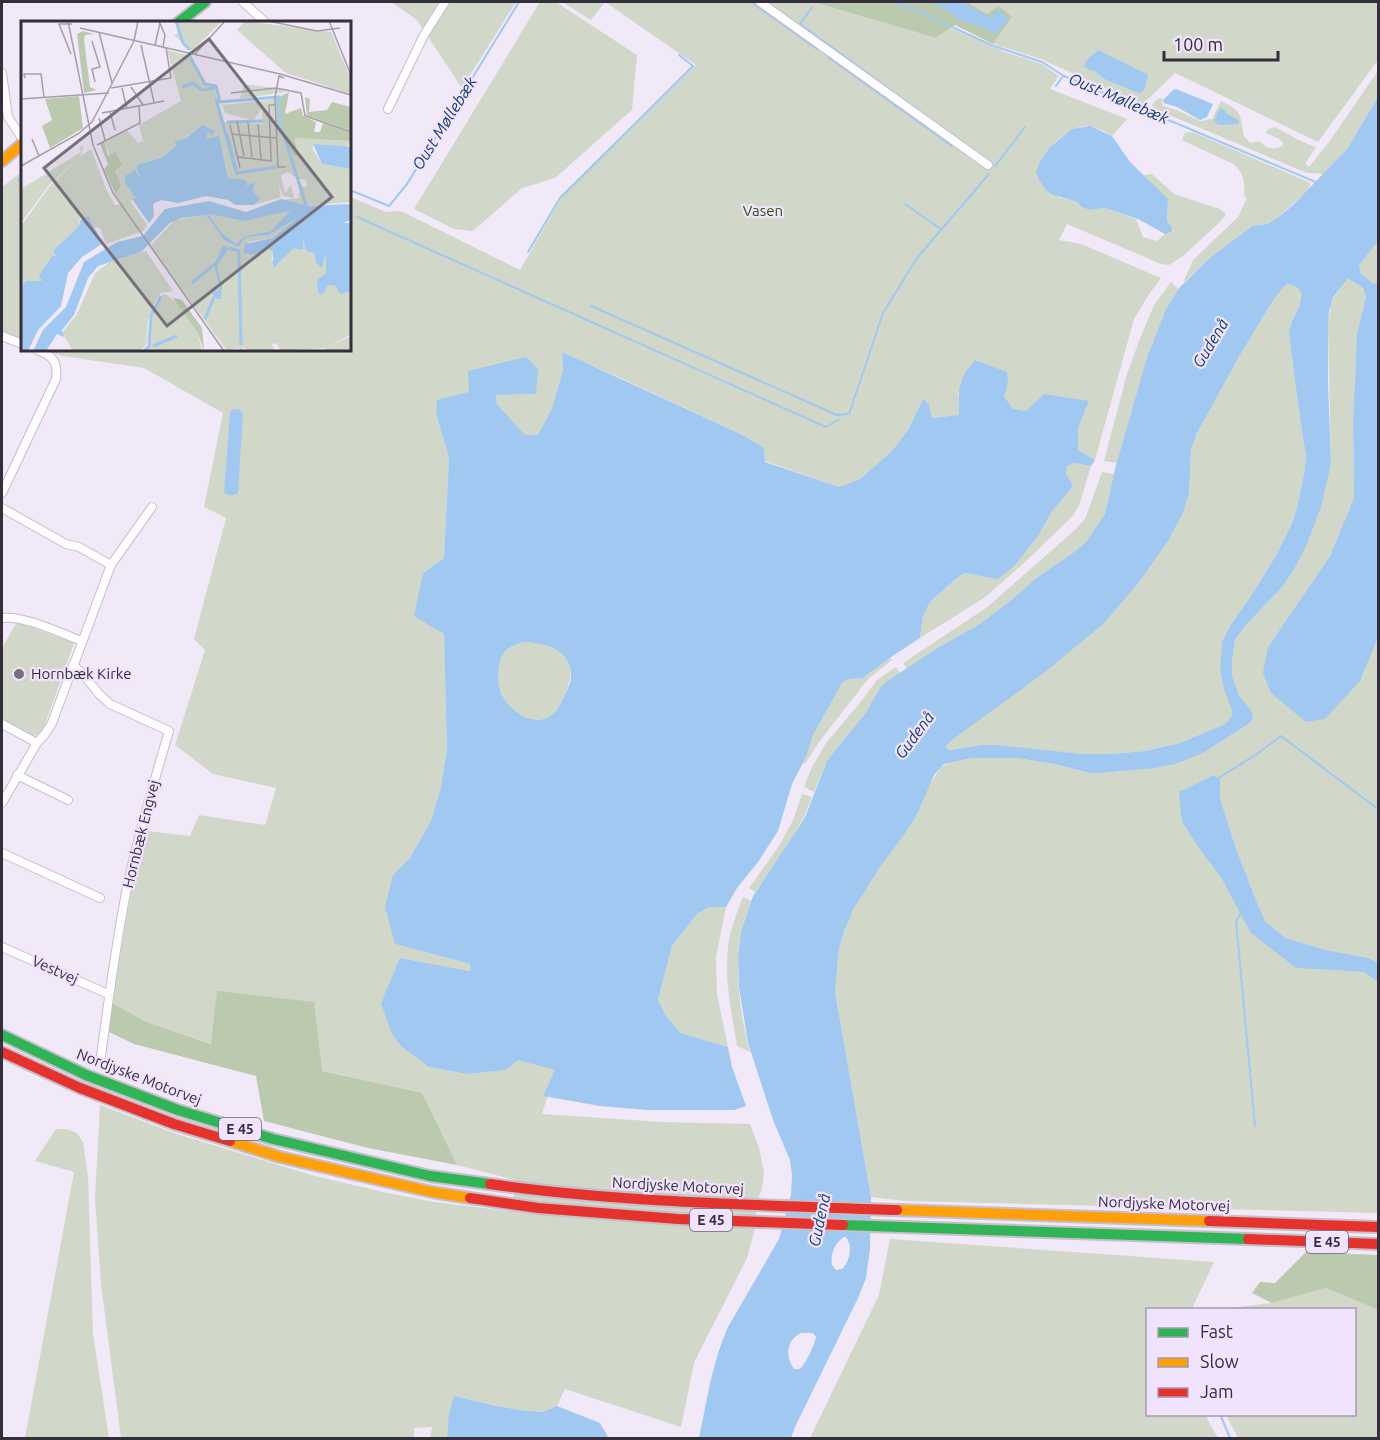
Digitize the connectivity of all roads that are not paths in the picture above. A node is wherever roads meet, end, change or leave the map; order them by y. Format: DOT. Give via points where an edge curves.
graph roads {
  1 [pos="205,2"];
  2 [pos="243,2"];
  3 [pos="445,2"];
  4 [pos="760,2"];
  5 [pos="180,21"];
  6 [pos="264,21"];
  7 [pos="2,73"];
  8 [pos="388,109"];
  9 [pos="21,136"];
  10 [pos="21,145"];
  11 [pos="2,161"];
  12 [pos="988,165"];
  13 [pos="2,336"];
  14 [pos="21,344"];
  15 [pos="40,351"];
  16 [pos="2,493"];
  17 [pos="152,507"];
  18 [pos="2,508"];
  19 [pos="111,565"];
  20 [pos="2,618"];
  21 [pos="82,641"];
  22 [pos="73,665"];
  23 [pos="2,724"];
  24 [pos="37,743"];
  25 [pos="17,776"];
  26 [pos="68,800"];
  27 [pos="2,803"];
  28 [pos="2,853"];
  29 [pos="100,898"];
  30 [pos="2,947"];
  31 [pos="108,994"];
  32 [pos="2,1035"];
  33 [pos="2,1052"];
  34 [pos="101,1056"];
  35 [pos="1378,1227"];
  36 [pos="1378,1245"];
  1 -- 5 [label="main road"];
  2 -- 6 [label="street"];
  3 -- 8 [label="street"];
  4 -- 12 [label="street"];
  7 -- 9 [label="street" via="8,117"];
  10 -- 11 [label="main road"];
  13 -- 14 [label="street"];
  15 -- 16 [label="street" via="55,362 56,379"];
  17 -- 19 [label="street"];
  18 -- 19 [label="street"];
  19 -- 21 [label="street"];
  20 -- 21 [label="street" via="28,621"];
  21 -- 22 [label="street"];
  22 -- 24 [label="street" via="52,723"];
  22 -- 31 [label="street, Hornbæk Engvej" via="110,704 169,731 128,883"];
  23 -- 24 [label="street"];
  24 -- 25 [label="street"];
  25 -- 26 [label="street"];
  25 -- 27 [label="street"];
  28 -- 29 [label="street"];
  30 -- 31 [label="street, Vestvej"];
  31 -- 34 [label="street, Hornbæk Engvej"];
  32 -- 35 [label="main road, Nordjyske Motorvej / E 45" via="86,1075 178,1110 285,1142 430,1176 489,1185 634,1200"];
  33 -- 36 [label="main road, Nordjyske Motorvej / E 45" via="80,1088 174,1124 280,1157 487,1201 633,1216"];
}
